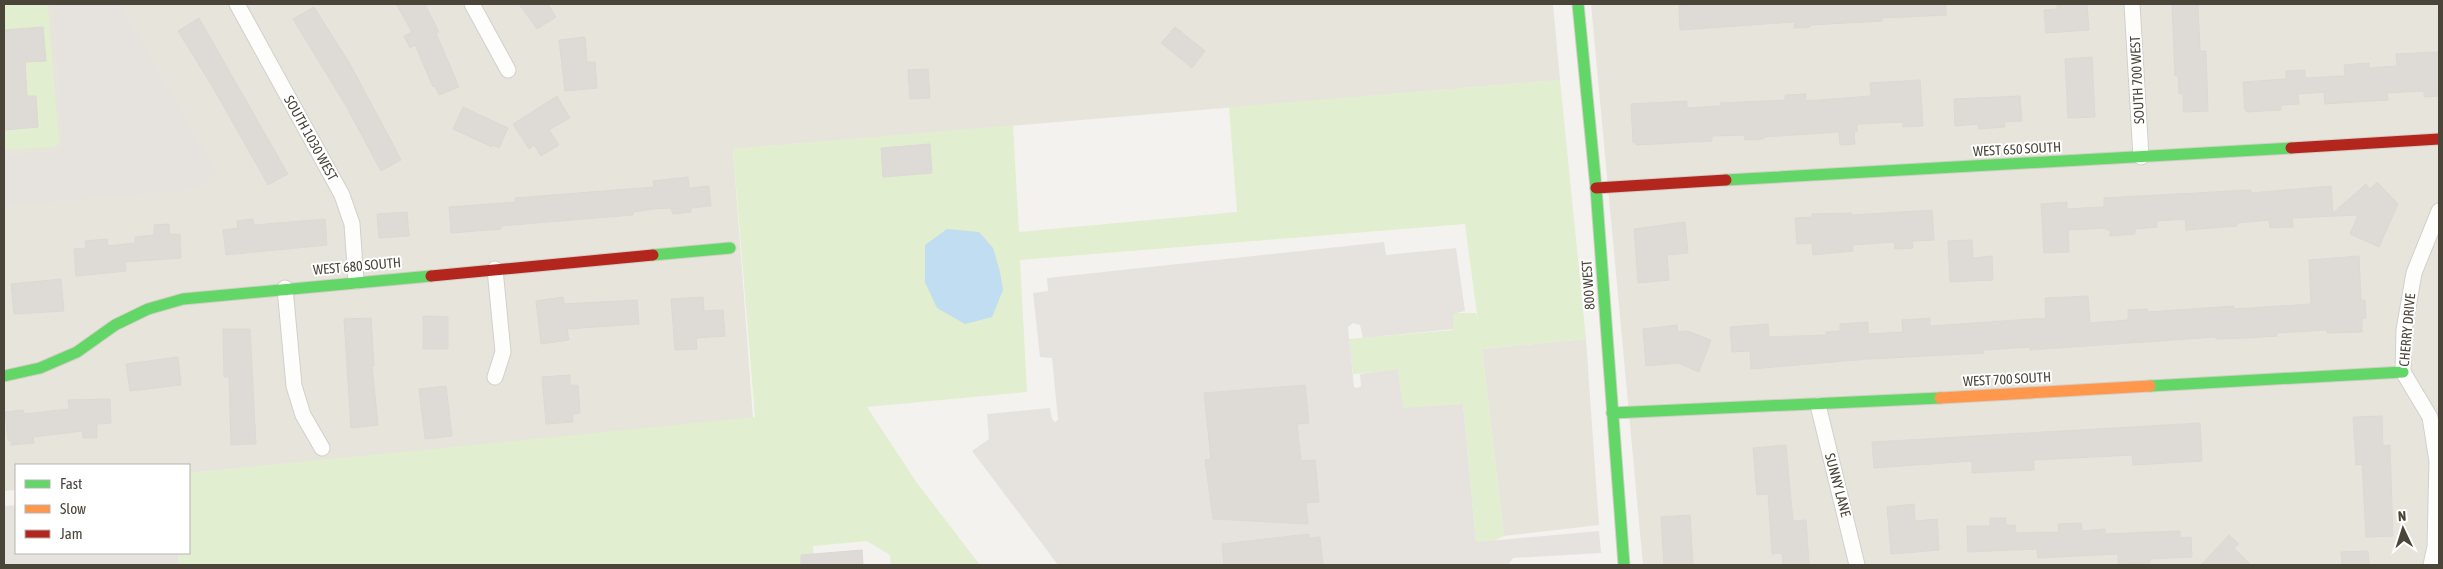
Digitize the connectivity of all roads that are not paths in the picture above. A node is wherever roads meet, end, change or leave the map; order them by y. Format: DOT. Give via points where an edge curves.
graph roads {
  1 [pos="237,4"];
  2 [pos="472,4"];
  3 [pos="1578,4"];
  4 [pos="2132,4"];
  5 [pos="508,70"];
  6 [pos="2439,139"];
  7 [pos="2141,157"];
  8 [pos="1596,188"];
  9 [pos="2439,211"];
  10 [pos="730,248"];
  11 [pos="495,269"];
  12 [pos="356,281"];
  13 [pos="285,288"];
  14 [pos="2403,372"];
  15 [pos="4,376"];
  16 [pos="495,378"];
  17 [pos="1818,405"];
  18 [pos="1612,414"];
  19 [pos="322,448"];
  20 [pos="1624,565"];
  21 [pos="1857,565"];
  22 [pos="2430,565"];
  1 -- 12 [label="street, SOUTH 1030 WEST" via="342,195 352,224"];
  2 -- 5 [label="street"];
  3 -- 8 [label="street, 800 WEST"];
  4 -- 7 [label="street, SOUTH 700 WEST"];
  6 -- 7 [label="street, WEST 650 SOUTH"];
  7 -- 8 [label="street, WEST 650 SOUTH"];
  8 -- 18 [label="street, 800 WEST"];
  9 -- 14 [label="street, CHERRY DRIVE" via="2414,273 2404,330"];
  10 -- 11 [label="street, WEST 680 SOUTH"];
  11 -- 12 [label="street, WEST 680 SOUTH"];
  11 -- 16 [label="street" via="503,352"];
  12 -- 13 [label="street, WEST 680 SOUTH"];
  13 -- 15 [label="street, WEST 680 SOUTH" via="183,299 148,309 115,324 77,352 40,368"];
  13 -- 19 [label="street" via="294,386 303,415"];
  14 -- 17 [label="street, WEST 700 SOUTH"];
  14 -- 22 [label="street, CHERRY DRIVE" via="2430,417 2438,461 2435,547"];
  17 -- 18 [label="street, WEST 700 SOUTH"];
  17 -- 21 [label="street, SUNNY LANE"];
  18 -- 20 [label="street, 800 WEST"];
}
